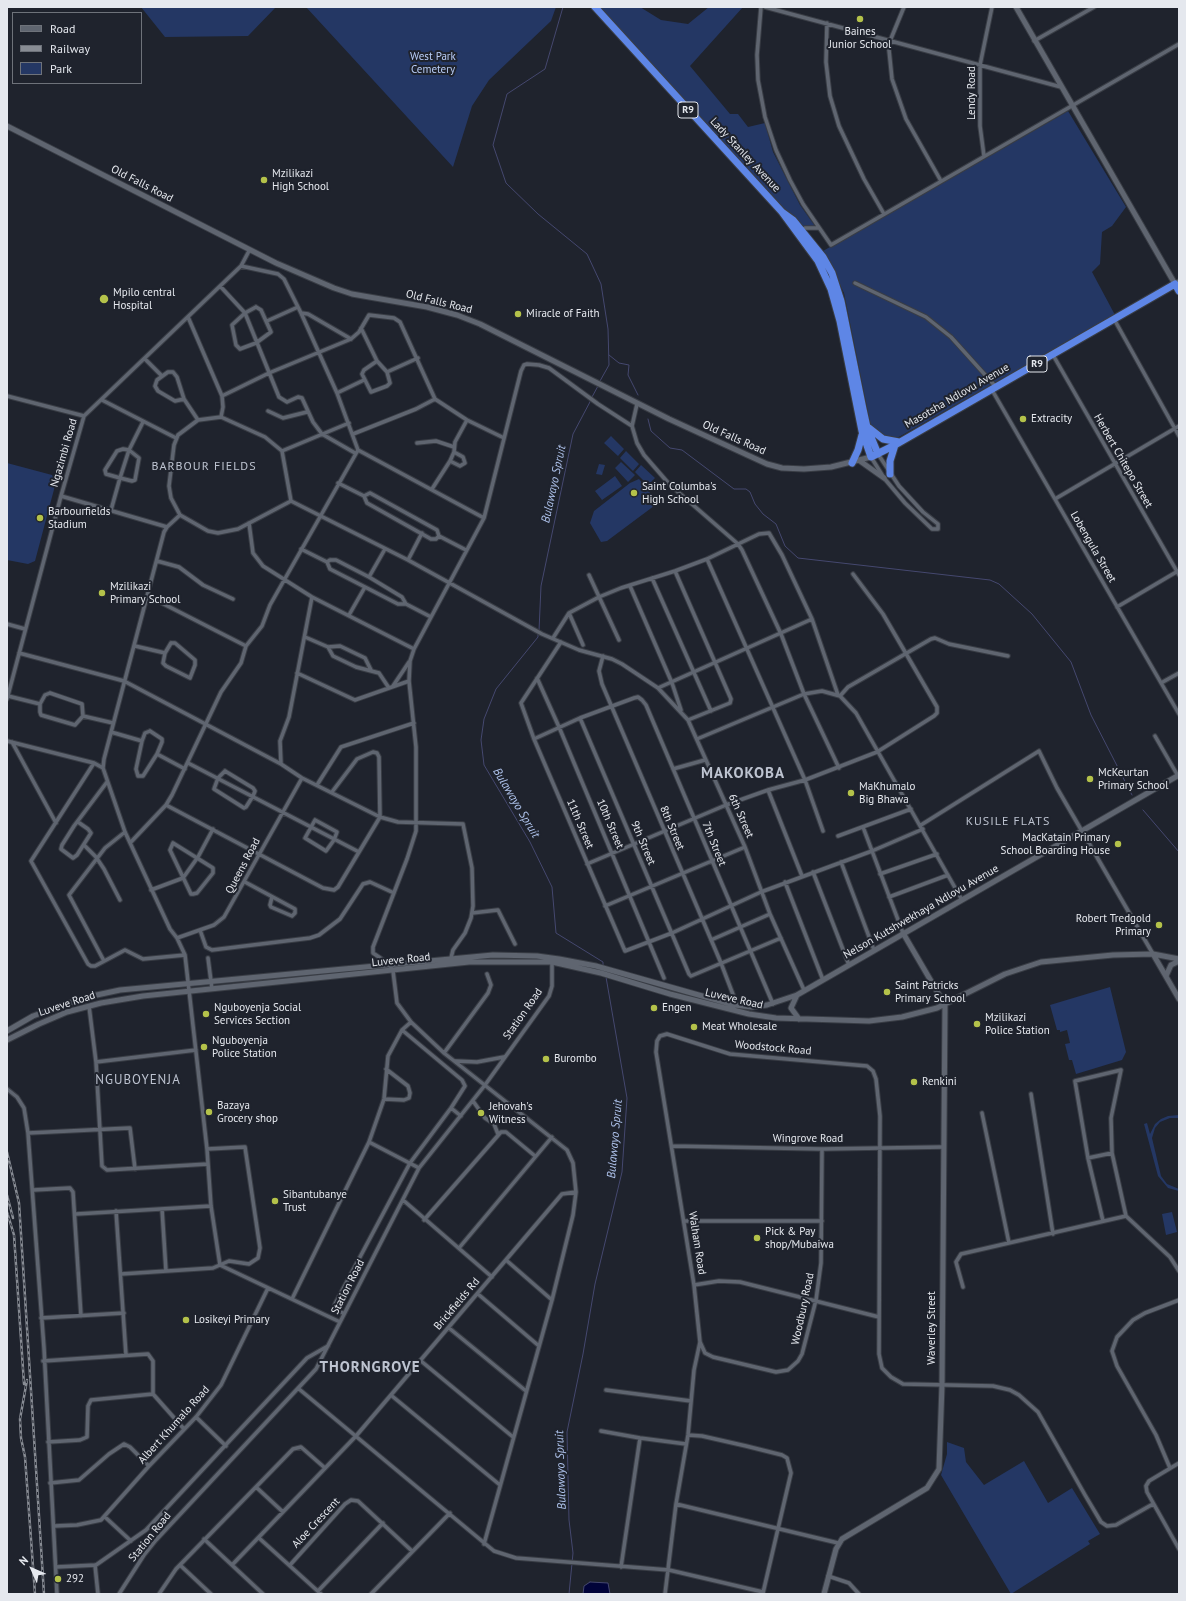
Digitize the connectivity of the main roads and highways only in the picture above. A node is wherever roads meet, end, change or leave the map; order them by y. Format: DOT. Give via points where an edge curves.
graph roads {
  1 [pos="595,7"];
  2 [pos="1178,286"];
  3 [pos="865,429"];
  4 [pos="897,444"];
  5 [pos="878,454"];
  6 [pos="871,457"];
  7 [pos="856,462"];
  8 [pos="887,476"];
  1 -- 3 [label="highway, Lady Stanley Avenue / R9" via="782,212 793,220 799,232 823,256 838,289 851,344"];
  2 -- 4 [label="highway, Masotsha Ndlovu Avenue / R9" via="1114,319"];
  3 -- 4 [label="highway"];
  3 -- 5 [label="highway, Lady Stanley Avenue / R9"];
  3 -- 6 [label="highway, Lady Stanley Avenue / R9"];
  3 -- 7 [label="highway"];
  4 -- 5 [label="highway, Masotsha Ndlovu Avenue / R9"];
  4 -- 8 [label="highway"];
  5 -- 6 [label="highway, Masotsha Ndlovu Avenue / R9"];
}
